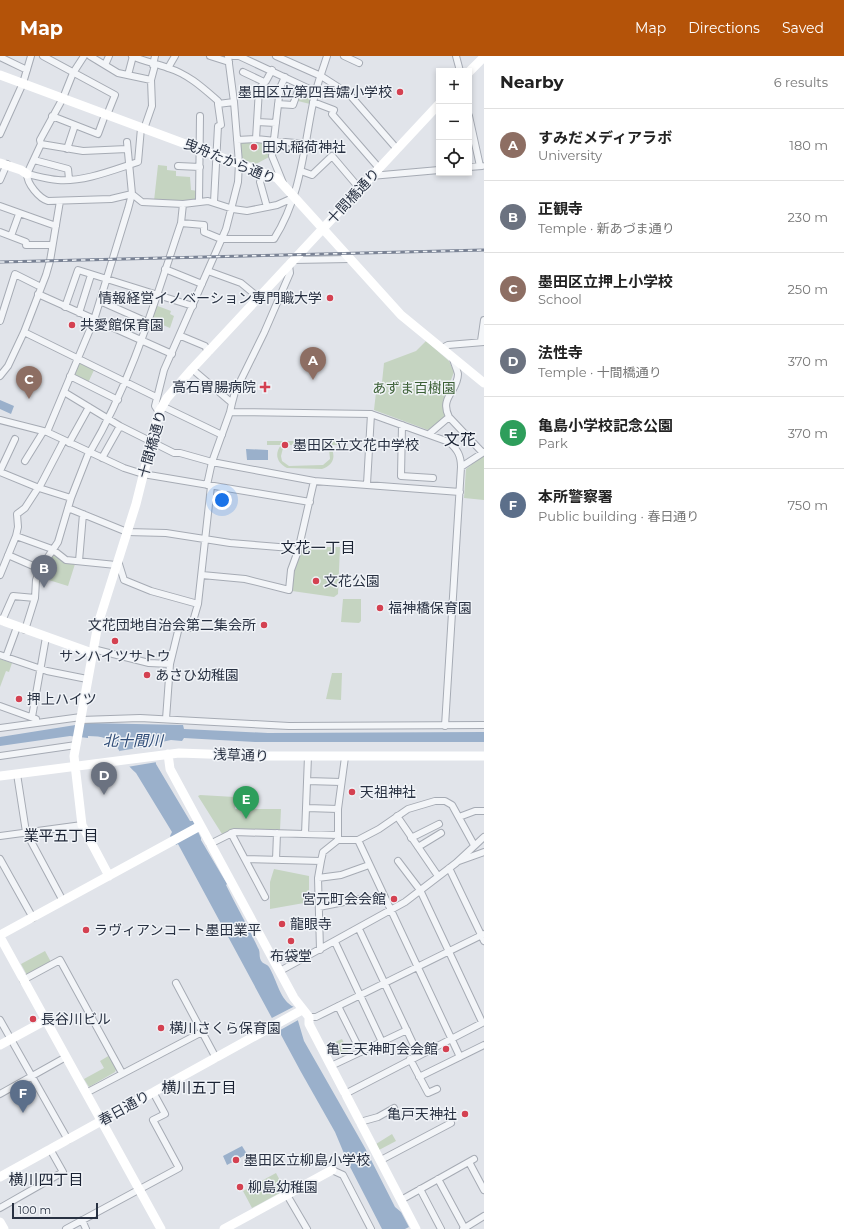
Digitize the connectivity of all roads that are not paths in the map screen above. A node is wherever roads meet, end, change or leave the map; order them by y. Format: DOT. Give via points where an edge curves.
graph roads {
  1 [pos="31,56"];
  2 [pos="44,56"];
  3 [pos="84,56"];
  4 [pos="90,56"];
  5 [pos="110,56"];
  6 [pos="133,56"];
  7 [pos="155,56"];
  8 [pos="175,56"];
  9 [pos="210,56"];
  10 [pos="276,56"];
  11 [pos="295,56"];
  12 [pos="327,56"];
  13 [pos="344,56"];
  14 [pos="456,56"];
  15 [pos="0,57"];
  16 [pos="484,57"];
  17 [pos="230,58"];
  18 [pos="292,63"];
  19 [pos="359,63"];
  20 [pos="105,65"];
  21 [pos="154,65"];
  22 [pos="168,68"];
  23 [pos="459,68"];
  24 [pos="472,69"];
  25 [pos="27,70"];
  26 [pos="272,70"];
  27 [pos="243,72"];
  28 [pos="74,73"];
  29 [pos="0,75"];
  30 [pos="128,75"];
  31 [pos="321,76"];
  32 [pos="286,77"];
  33 [pos="151,80"];
  34 [pos="264,82"];
  35 [pos="23,83"];
  36 [pos="300,84"];
  37 [pos="316,92"];
  38 [pos="63,98"];
  39 [pos="234,102"];
  40 [pos="313,102"];
  41 [pos="218,104"];
  42 [pos="278,104"];
  43 [pos="436,107"];
  44 [pos="106,115"];
  45 [pos="52,116"];
  46 [pos="200,116"];
  47 [pos="257,122"];
  48 [pos="276,123"];
  49 [pos="75,125"];
  50 [pos="143,128"];
  51 [pos="472,128"];
  52 [pos="0,134"];
  53 [pos="256,139"];
  54 [pos="237,140"];
  55 [pos="273,140"];
  56 [pos="41,144"];
  57 [pos="305,144"];
  58 [pos="66,149"];
  59 [pos="397,149"];
  60 [pos="201,150"];
  61 [pos="217,155"];
  62 [pos="34,160"];
  63 [pos="239,163"];
  64 [pos="3,164"];
  65 [pos="128,165"];
  66 [pos="178,166"];
  67 [pos="482,166"];
  68 [pos="200,167"];
  69 [pos="472,167"];
  70 [pos="379,168"];
  71 [pos="436,170"];
  72 [pos="300,171"];
  73 [pos="264,173"];
  74 [pos="27,174"];
  75 [pos="371,176"];
  76 [pos="69,179"];
  77 [pos="0,180"];
  78 [pos="284,184"];
  79 [pos="360,189"];
  80 [pos="132,194"];
  81 [pos="295,197"];
  82 [pos="60,201"];
  83 [pos="199,201"];
  84 [pos="214,202"];
  85 [pos="183,204"];
  86 [pos="1,207"];
  87 [pos="267,207"];
  88 [pos="233,209"];
  89 [pos="19,214"];
  90 [pos="0,215"];
  91 [pos="181,222"];
  92 [pos="56,226"];
  93 [pos="323,228"];
  94 [pos="0,232"];
  95 [pos="11,236"];
  96 [pos="221,239"];
  97 [pos="52,245"];
  98 [pos="350,259"];
  99 [pos="291,262"];
  100 [pos="165,269"];
  101 [pos="208,271"];
  102 [pos="92,275"];
  103 [pos="108,280"];
  104 [pos="202,284"];
  105 [pos="41,287"];
  106 [pos="38,294"];
  107 [pos="156,295"];
  108 [pos="258,297"];
  109 [pos="100,301"];
  110 [pos="193,306"];
  111 [pos="65,307"];
  112 [pos="2,311"];
  113 [pos="79,313"];
  114 [pos="94,320"];
  115 [pos="484,320"];
  116 [pos="0,321"];
  117 [pos="148,322"];
  118 [pos="24,332"];
  119 [pos="181,336"];
  120 [pos="141,340"];
  121 [pos="483,342"];
  122 [pos="442,348"];
  123 [pos="208,352"];
  124 [pos="172,354"];
  125 [pos="452,357"];
  126 [pos="77,359"];
  127 [pos="192,369"];
  128 [pos="0,376"];
  129 [pos="70,376"];
  130 [pos="124,383"];
  131 [pos="484,383"];
  132 [pos="64,392"];
  133 [pos="156,397"];
  134 [pos="118,400"];
  135 [pos="232,403"];
  136 [pos="89,407"];
  137 [pos="161,409"];
  138 [pos="230,412"];
  139 [pos="371,414"];
  140 [pos="450,416"];
  141 [pos="110,419"];
  142 [pos="0,420"];
  143 [pos="402,425"];
  144 [pos="120,426"];
  145 [pos="45,432"];
  146 [pos="222,434"];
  147 [pos="429,434"];
  148 [pos="15,439"];
  149 [pos="152,441"];
  150 [pos="67,442"];
  151 [pos="90,452"];
  152 [pos="483,452"];
  153 [pos="102,458"];
  154 [pos="25,460"];
  155 [pos="212,462"];
  156 [pos="461,467"];
  157 [pos="0,472"];
  158 [pos="143,474"];
  159 [pos="433,478"];
  160 [pos="314,481"];
  161 [pos="367,484"];
  162 [pos="209,485"];
  163 [pos="39,488"];
  164 [pos="460,492"];
  165 [pos="71,498"];
  166 [pos="310,502"];
  167 [pos="68,508"];
  168 [pos="83,514"];
  169 [pos="128,532"];
  170 [pos="16,536"];
  171 [pos="206,540"];
  172 [pos="52,548"];
  173 [pos="298,551"];
  174 [pos="8,555"];
  175 [pos="79,561"];
  176 [pos="117,563"];
  177 [pos="40,569"];
  178 [pos="0,575"];
  179 [pos="202,576"];
  180 [pos="35,598"];
  181 [pos="198,604"];
  182 [pos="1,620"];
  183 [pos="21,628"];
  184 [pos="46,637"];
  185 [pos="92,651"];
  186 [pos="3,656"];
  187 [pos="170,664"];
  188 [pos="40,669"];
  189 [pos="87,679"];
  190 [pos="0,706"];
  191 [pos="32,717"];
  192 [pos="166,719"];
  193 [pos="81,720"];
  194 [pos="45,722"];
  195 [pos="445,726"];
  196 [pos="484,726"];
  197 [pos="0,728"];
  198 [pos="76,743"];
  199 [pos="168,754"];
  200 [pos="0,756"];
  201 [pos="308,756"];
  202 [pos="484,756"];
  203 [pos="345,757"];
  204 [pos="74,766"];
  205 [pos="17,774"];
  206 [pos="0,776"];
  207 [pos="307,781"];
  208 [pos="341,782"];
  209 [pos="307,808"];
  210 [pos="338,809"];
  211 [pos="484,811"];
  212 [pos="397,816"];
  213 [pos="459,817"];
  214 [pos="439,824"];
  215 [pos="82,825"];
  216 [pos="199,827"];
  217 [pos="26,832"];
  218 [pos="231,833"];
  219 [pos="441,833"];
  220 [pos="277,834"];
  221 [pos="305,834"];
  222 [pos="0,836"];
  223 [pos="338,837"];
  224 [pos="484,837"];
  225 [pos="412,838"];
  226 [pos="358,840"];
  227 [pos="210,844"];
  228 [pos="474,845"];
  229 [pos="418,847"];
  230 [pos="484,852"];
  231 [pos="0,859"];
  232 [pos="246,859"];
  233 [pos="276,860"];
  234 [pos="398,861"];
  235 [pos="321,862"];
  236 [pos="456,863"];
  237 [pos="369,865"];
  238 [pos="449,868"];
  239 [pos="109,876"];
  240 [pos="438,876"];
  241 [pos="318,878"];
  242 [pos="420,890"];
  243 [pos="266,897"];
  244 [pos="359,900"];
  245 [pos="63,901"];
  246 [pos="319,907"];
  247 [pos="390,911"];
  248 [pos="33,918"];
  249 [pos="359,928"];
  250 [pos="483,934"];
  251 [pos="0,936"];
  252 [pos="484,941"];
  253 [pos="335,942"];
  254 [pos="320,950"];
  255 [pos="449,951"];
  256 [pos="417,967"];
  257 [pos="280,971"];
  258 [pos="23,980"];
  259 [pos="384,983"];
  260 [pos="176,984"];
  261 [pos="359,996"];
  262 [pos="338,1006"];
  263 [pos="302,1010"];
  264 [pos="309,1017"];
  265 [pos="0,1020"];
  266 [pos="46,1020"];
  267 [pos="483,1022"];
  268 [pos="407,1030"];
  269 [pos="202,1032"];
  270 [pos="451,1038"];
  271 [pos="11,1039"];
  272 [pos="382,1042"];
  273 [pos="0,1045"];
  274 [pos="484,1045"];
  275 [pos="361,1052"];
  276 [pos="418,1054"];
  277 [pos="66,1057"];
  278 [pos="460,1057"];
  279 [pos="216,1058"];
  280 [pos="410,1058"];
  281 [pos="331,1066"];
  282 [pos="122,1073"];
  283 [pos="32,1076"];
  284 [pos="419,1077"];
  285 [pos="437,1089"];
  286 [pos="153,1092"];
  287 [pos="86,1093"];
  288 [pos="0,1094"];
  289 [pos="345,1094"];
  290 [pos="394,1108"];
  291 [pos="101,1121"];
  292 [pos="360,1122"];
  293 [pos="450,1123"];
  294 [pos="68,1140"];
  295 [pos="50,1149"];
  296 [pos="381,1160"];
  297 [pos="332,1170"];
  298 [pos="0,1176"];
  299 [pos="438,1179"];
  300 [pos="139,1189"];
  301 [pos="420,1189"];
  302 [pos="484,1190"];
  303 [pos="287,1194"];
  304 [pos="401,1200"];
  305 [pos="0,1208"];
  306 [pos="484,1216"];
  307 [pos="82,1220"];
  308 [pos="0,1222"];
  309 [pos="4,1229"];
  310 [pos="66,1229"];
  311 [pos="86,1229"];
  312 [pos="161,1229"];
  313 [pos="224,1229"];
  314 [pos="307,1229"];
  315 [pos="371,1229"];
  316 [pos="416,1229"];
  317 [pos="441,1229"];
  318 [pos="464,1229"];
  1 -- 25 [label="street"];
  2 -- 28 [label="street"];
  3 -- 28 [label="street"];
  4 -- 20 [label="street"];
  5 -- 20 [label="street"];
  6 -- 21 [label="street"];
  6 -- 30 [label="street"];
  7 -- 21 [label="street"];
  8 -- 22 [label="street"];
  9 -- 17 [label="street"];
  10 -- 18 [label="street"];
  11 -- 18 [label="street"];
  12 -- 31 [label="street"];
  13 -- 19 [label="street"];
  14 -- 23 [label="street"];
  15 -- 25 [label="street"];
  16 -- 24 [label="street"];
  17 -- 26 [label="street" via="239,56"];
  17 -- 39 [label="street"];
  18 -- 31 [label="street"];
  20 -- 30 [label="street" via="118,73"];
  21 -- 22 [label="street"];
  21 -- 33 [label="street"];
  22 -- 41 [label="street" via="196,82"];
  25 -- 35 [label="street"];
  26 -- 32 [label="street"];
  26 -- 34 [label="street"];
  27 -- 34 [label="street"];
  28 -- 38 [label="street"];
  28 -- 44 [label="street" via="115,95"];
  29 -- 35 [label="street, 曳舟たから通り"];
  30 -- 33 [label="street"];
  31 -- 37 [label="street"];
  31 -- 59 [label="street" via="349,94"];
  32 -- 36 [label="street"];
  32 -- 42 [label="street" via="280,88"];
  33 -- 50 [label="street" via="152,106"];
  34 -- 47 [label="street" via="259,89"];
  35 -- 38 [label="street, 曳舟たから通り"];
  35 -- 52 [label="street"];
  36 -- 37 [label="street"];
  36 -- 42 [label="street" via="293,105"];
  37 -- 40 [label="street"];
  38 -- 44 [label="street, 曳舟たから通り"];
  38 -- 45 [label="street"];
  39 -- 41 [label="street"];
  39 -- 54 [label="street"];
  40 -- 57 [label="street"];
  40 -- 70 [label="street" via="334,110 332,114"];
  41 -- 61 [label="street" via="221,125 218,126"];
  42 -- 48 [label="street"];
  43 -- 59 [label="street, 十間橋通り"];
  44 -- 49 [label="street" via="98,134"];
  44 -- 50 [label="street, 曳舟たから通り"];
  45 -- 49 [label="street"];
  45 -- 56 [label="street" via="40,140"];
  46 -- 60 [label="street"];
  47 -- 48 [label="street"];
  47 -- 53 [label="street"];
  48 -- 55 [label="street"];
  49 -- 58 [label="street"];
  50 -- 60 [label="street, 曳舟たから通り"];
  50 -- 65 [label="street" via="138,162"];
  51 -- 67 [label="street"];
  53 -- 54 [label="street"];
  53 -- 55 [label="street"];
  54 -- 63 [label="street"];
  55 -- 57 [label="street"];
  55 -- 78 [label="street" via="272,156"];
  56 -- 58 [label="street"];
  56 -- 62 [label="street"];
  57 -- 72 [label="street"];
  58 -- 65 [label="street" via="83,151 127,146"];
  59 -- 70 [label="street, 十間橋通り"];
  60 -- 61 [label="street, 曳舟たから通り"];
  60 -- 68 [label="street"];
  61 -- 63 [label="street, 曳舟たから通り"];
  61 -- 84 [label="street"];
  62 -- 74 [label="street"];
  62 -- 76 [label="street" via="68,169"];
  63 -- 73 [label="street, 曳舟たから通り"];
  63 -- 88 [label="street"];
  64 -- 74 [label="street"];
  64 -- 77 [label="street"];
  65 -- 76 [label="street" via="92,176"];
  65 -- 80 [label="street"];
  66 -- 68 [label="street"];
  67 -- 69 [label="street"];
  68 -- 83 [label="street"];
  70 -- 75 [label="street, 十間橋通り"];
  71 -- 75 [label="street"];
  72 -- 79 [label="street" via="312,175 332,156"];
  72 -- 81 [label="street"];
  73 -- 78 [label="street, 曳舟たから通り"];
  73 -- 87 [label="street" via="260,182"];
  74 -- 76 [label="street" via="59,180"];
  74 -- 82 [label="street" via="27,179 42,199"];
  75 -- 79 [label="street, 十間橋通り"];
  78 -- 81 [label="street, 曳舟たから通り"];
  79 -- 93 [label="street, 十間橋通り"];
  80 -- 82 [label="street" via="111,199"];
  80 -- 85 [label="street" via="142,202"];
  80 -- 103 [label="street"];
  81 -- 87 [label="street"];
  81 -- 93 [label="street, 曳舟たから通り"];
  81 -- 96 [label="street" via="285,222 274,239"];
  82 -- 92 [label="street"];
  83 -- 84 [label="street"];
  83 -- 85 [label="street"];
  84 -- 88 [label="street"];
  85 -- 91 [label="street"];
  86 -- 89 [label="street"];
  86 -- 90 [label="street"];
  87 -- 88 [label="street" via="247,211"];
  88 -- 96 [label="street"];
  89 -- 92 [label="street"];
  89 -- 95 [label="street"];
  91 -- 96 [label="street" via="204,225 204,232"];
  91 -- 100 [label="street"];
  92 -- 97 [label="street"];
  93 -- 98 [label="street, 曳舟たから通り"];
  93 -- 99 [label="street, 十間橋通り"];
  94 -- 95 [label="street"];
  95 -- 97 [label="street" via="26,242 26,245"];
  96 -- 101 [label="street"];
  97 -- 105 [label="street" via="50,261"];
  98 -- 99 [label="street"];
  98 -- 122 [label="street, 曳舟たから通り" via="401,315"];
  99 -- 108 [label="street, 十間橋通り"];
  99 -- 135 [label="street" via="290,272"];
  100 -- 104 [label="street"];
  100 -- 107 [label="street"];
  101 -- 104 [label="street"];
  101 -- 108 [label="street" via="241,283"];
  102 -- 103 [label="street"];
  102 -- 111 [label="street" via="78,270"];
  102 -- 113 [label="street"];
  103 -- 107 [label="street"];
  103 -- 109 [label="street"];
  104 -- 110 [label="street"];
  105 -- 106 [label="street"];
  105 -- 112 [label="street" via="15,274"];
  106 -- 111 [label="street"];
  106 -- 118 [label="street"];
  107 -- 110 [label="street"];
  107 -- 117 [label="street"];
  108 -- 123 [label="street, 十間橋通り"];
  109 -- 114 [label="street"];
  109 -- 117 [label="street"];
  110 -- 119 [label="street"];
  111 -- 113 [label="street"];
  112 -- 116 [label="street"];
  113 -- 114 [label="street"];
  114 -- 120 [label="street"];
  114 -- 126 [label="street"];
  115 -- 121 [label="street"];
  117 -- 120 [label="street"];
  118 -- 126 [label="street"];
  118 -- 128 [label="street" via="8,366"];
  119 -- 123 [label="street" via="205,346"];
  119 -- 124 [label="street"];
  120 -- 124 [label="street"];
  120 -- 130 [label="street"];
  121 -- 122 [label="street" via="448,345"];
  122 -- 125 [label="street, 曳舟たから通り"];
  123 -- 127 [label="street, 十間橋通り"];
  124 -- 133 [label="street"];
  125 -- 131 [label="street, 曳舟たから通り"];
  125 -- 140 [label="street" via="458,374 446,403 446,410"];
  126 -- 129 [label="street"];
  126 -- 130 [label="street"];
  127 -- 135 [label="street"];
  127 -- 137 [label="street, 十間橋通り"];
  129 -- 132 [label="street"];
  129 -- 134 [label="street"];
  130 -- 133 [label="street"];
  130 -- 134 [label="street"];
  132 -- 136 [label="street"];
  132 -- 145 [label="street"];
  133 -- 137 [label="street" via="155,408"];
  134 -- 141 [label="street"];
  135 -- 138 [label="street"];
  136 -- 141 [label="street"];
  136 -- 150 [label="street"];
  137 -- 146 [label="street"];
  137 -- 149 [label="street, 十間橋通り"];
  138 -- 139 [label="street"];
  138 -- 146 [label="street"];
  139 -- 143 [label="street"];
  139 -- 161 [label="street"];
  140 -- 147 [label="street"];
  140 -- 152 [label="street"];
  141 -- 144 [label="street"];
  141 -- 151 [label="street"];
  142 -- 145 [label="street"];
  143 -- 147 [label="street"];
  143 -- 159 [label="street" via="401,476"];
  144 -- 149 [label="street"];
  144 -- 153 [label="street"];
  145 -- 150 [label="street"];
  145 -- 154 [label="street"];
  146 -- 155 [label="street"];
  147 -- 156 [label="street" via="453,446 461,458"];
  148 -- 157 [label="street"];
  149 -- 155 [label="street" via="174,453"];
  149 -- 158 [label="street, 十間橋通り"];
  150 -- 151 [label="street"];
  150 -- 163 [label="street"];
  151 -- 153 [label="street"];
  151 -- 165 [label="street"];
  152 -- 156 [label="street"];
  153 -- 158 [label="street"];
  155 -- 160 [label="street"];
  155 -- 162 [label="street"];
  156 -- 164 [label="street"];
  157 -- 163 [label="street"];
  158 -- 162 [label="street"];
  158 -- 169 [label="street, 十間橋通り"];
  160 -- 161 [label="street"];
  160 -- 166 [label="street"];
  161 -- 164 [label="street"];
  162 -- 166 [label="street"];
  162 -- 171 [label="street"];
  163 -- 165 [label="street"];
  163 -- 170 [label="street" via="25,508 17,514"];
  164 -- 195 [label="street"];
  165 -- 167 [label="street"];
  166 -- 173 [label="street"];
  167 -- 168 [label="street"];
  167 -- 172 [label="street" via="58,542"];
  168 -- 169 [label="street"];
  168 -- 175 [label="street"];
  169 -- 171 [label="street"];
  169 -- 176 [label="street, 十間橋通り"];
  170 -- 172 [label="street"];
  170 -- 174 [label="street"];
  171 -- 173 [label="street" via="291,548"];
  171 -- 179 [label="street"];
  172 -- 175 [label="street" via="66,560"];
  172 -- 177 [label="street"];
  173 -- 179 [label="street" via="291,570 289,590 245,579"];
  174 -- 177 [label="street"];
  174 -- 178 [label="street"];
  175 -- 176 [label="street"];
  176 -- 181 [label="street" via="124,580"];
  176 -- 185 [label="street, 十間橋通り" via="100,615"];
  177 -- 180 [label="street" via="36,580"];
  179 -- 181 [label="street"];
  180 -- 182 [label="street" via="13,596"];
  180 -- 183 [label="street"];
  181 -- 187 [label="street" via="191,628 179,628"];
  182 -- 183 [label="street"];
  183 -- 184 [label="street"];
  183 -- 186 [label="street"];
  184 -- 185 [label="street"];
  184 -- 188 [label="street"];
  185 -- 187 [label="street"];
  185 -- 189 [label="street, 十間橋通り"];
  186 -- 188 [label="street"];
  187 -- 192 [label="street"];
  188 -- 189 [label="street"];
  188 -- 191 [label="street"];
  189 -- 193 [label="street, 十間橋通り"];
  190 -- 191 [label="street"];
  191 -- 194 [label="street"];
  192 -- 193 [label="street"];
  192 -- 195 [label="street" via="289,726"];
  193 -- 194 [label="street"];
  193 -- 198 [label="street, 十間橋通り"];
  194 -- 197 [label="street"];
  195 -- 196 [label="street"];
  198 -- 200 [label="street"];
  198 -- 204 [label="street, 十間橋通り"];
  199 -- 201 [label="street, 浅草通り"];
  199 -- 204 [label="street, 浅草通り"];
  199 -- 216 [label="street" via="170,769"];
  201 -- 203 [label="street, 浅草通り"];
  201 -- 207 [label="street"];
  202 -- 203 [label="street, 浅草通り"];
  203 -- 208 [label="street"];
  204 -- 205 [label="street, 浅草通り"];
  204 -- 215 [label="street, 十間橋通り"];
  205 -- 206 [label="street, 浅草通り"];
  205 -- 217 [label="street"];
  207 -- 208 [label="street"];
  207 -- 209 [label="street"];
  208 -- 210 [label="street"];
  209 -- 210 [label="street"];
  209 -- 221 [label="street"];
  210 -- 223 [label="street"];
  211 -- 213 [label="street"];
  212 -- 213 [label="street" via="408,809 435,801 452,805"];
  212 -- 225 [label="street"];
  212 -- 226 [label="street"];
  213 -- 228 [label="street"];
  214 -- 225 [label="street"];
  215 -- 217 [label="street"];
  215 -- 239 [label="street, 十間橋通り"];
  216 -- 227 [label="street"];
  216 -- 239 [label="street"];
  217 -- 222 [label="street"];
  217 -- 245 [label="street"];
  218 -- 220 [label="street"];
  218 -- 227 [label="street"];
  218 -- 232 [label="street"];
  219 -- 229 [label="street"];
  220 -- 221 [label="street"];
  220 -- 233 [label="street"];
  221 -- 223 [label="street"];
  223 -- 226 [label="street"];
  223 -- 235 [label="street" via="323,852"];
  224 -- 228 [label="street"];
  225 -- 229 [label="street"];
  226 -- 237 [label="street"];
  227 -- 257 [label="street"];
  228 -- 236 [label="street"];
  229 -- 240 [label="street"];
  230 -- 236 [label="street"];
  231 -- 248 [label="street"];
  232 -- 233 [label="street"];
  232 -- 243 [label="street"];
  233 -- 235 [label="street"];
  234 -- 242 [label="street"];
  235 -- 241 [label="street"];
  236 -- 238 [label="street"];
  237 -- 241 [label="street" via="341,875"];
  237 -- 247 [label="street"];
  238 -- 240 [label="street"];
  238 -- 250 [label="street"];
  239 -- 245 [label="street"];
  240 -- 242 [label="street"];
  241 -- 246 [label="street"];
  242 -- 247 [label="street"];
  242 -- 255 [label="street"];
  244 -- 246 [label="street"];
  245 -- 248 [label="street"];
  246 -- 254 [label="street"];
  247 -- 249 [label="street"];
  247 -- 256 [label="street"];
  248 -- 251 [label="street"];
  249 -- 253 [label="street"];
  249 -- 259 [label="street"];
  250 -- 252 [label="street"];
  250 -- 255 [label="street"];
  251 -- 258 [label="street"];
  253 -- 254 [label="street"];
  253 -- 261 [label="street"];
  254 -- 257 [label="street"];
  255 -- 256 [label="street"];
  255 -- 267 [label="street"];
  256 -- 259 [label="street"];
  256 -- 270 [label="street"];
  257 -- 263 [label="street"];
  258 -- 266 [label="street"];
  258 -- 282 [label="street" via="60,960"];
  259 -- 261 [label="street"];
  259 -- 268 [label="street"];
  260 -- 269 [label="street"];
  261 -- 262 [label="street"];
  261 -- 272 [label="street"];
  262 -- 264 [label="street" via="316,1017"];
  262 -- 275 [label="street"];
  263 -- 264 [label="street"];
  263 -- 279 [label="street, 春日通り"];
  264 -- 281 [label="street" via="309,1024"];
  265 -- 271 [label="street"];
  266 -- 271 [label="street"];
  266 -- 277 [label="street"];
  267 -- 270 [label="street"];
  268 -- 272 [label="street"];
  268 -- 276 [label="street"];
  269 -- 279 [label="street"];
  269 -- 282 [label="street"];
  270 -- 276 [label="street"];
  270 -- 278 [label="street"];
  271 -- 273 [label="street"];
  271 -- 283 [label="street"];
  272 -- 275 [label="street"];
  274 -- 278 [label="street"];
  275 -- 281 [label="street"];
  276 -- 280 [label="street"];
  277 -- 283 [label="street"];
  277 -- 287 [label="street"];
  278 -- 284 [label="street"];
  279 -- 286 [label="street, 春日通り"];
  280 -- 284 [label="street"];
  280 -- 289 [label="street"];
  281 -- 289 [label="street"];
  282 -- 287 [label="street"];
  283 -- 288 [label="street"];
  283 -- 294 [label="street"];
  284 -- 285 [label="street" via="428,1094"];
  286 -- 291 [label="street, 春日通り"];
  286 -- 300 [label="street" via="165,1114 153,1120 179,1168"];
  287 -- 291 [label="street"];
  289 -- 292 [label="street"];
  290 -- 292 [label="street" via="378,1117"];
  291 -- 294 [label="street, 春日通り"];
  291 -- 300 [label="street"];
  292 -- 296 [label="street"];
  293 -- 296 [label="street"];
  294 -- 295 [label="street, 春日通り"];
  295 -- 298 [label="street, 春日通り"];
  295 -- 305 [label="street" via="63,1172"];
  296 -- 304 [label="street"];
  297 -- 303 [label="street"];
  297 -- 315 [label="street" via="343,1175"];
  299 -- 301 [label="street"];
  299 -- 302 [label="street" via="471,1160"];
  299 -- 318 [label="street"];
  300 -- 307 [label="street"];
  300 -- 312 [label="street"];
  301 -- 304 [label="street"];
  301 -- 317 [label="street"];
  303 -- 313 [label="street"];
  303 -- 314 [label="street"];
  304 -- 316 [label="street"];
  306 -- 318 [label="street"];
  307 -- 310 [label="street"];
  307 -- 311 [label="street"];
  308 -- 309 [label="street"];
}
